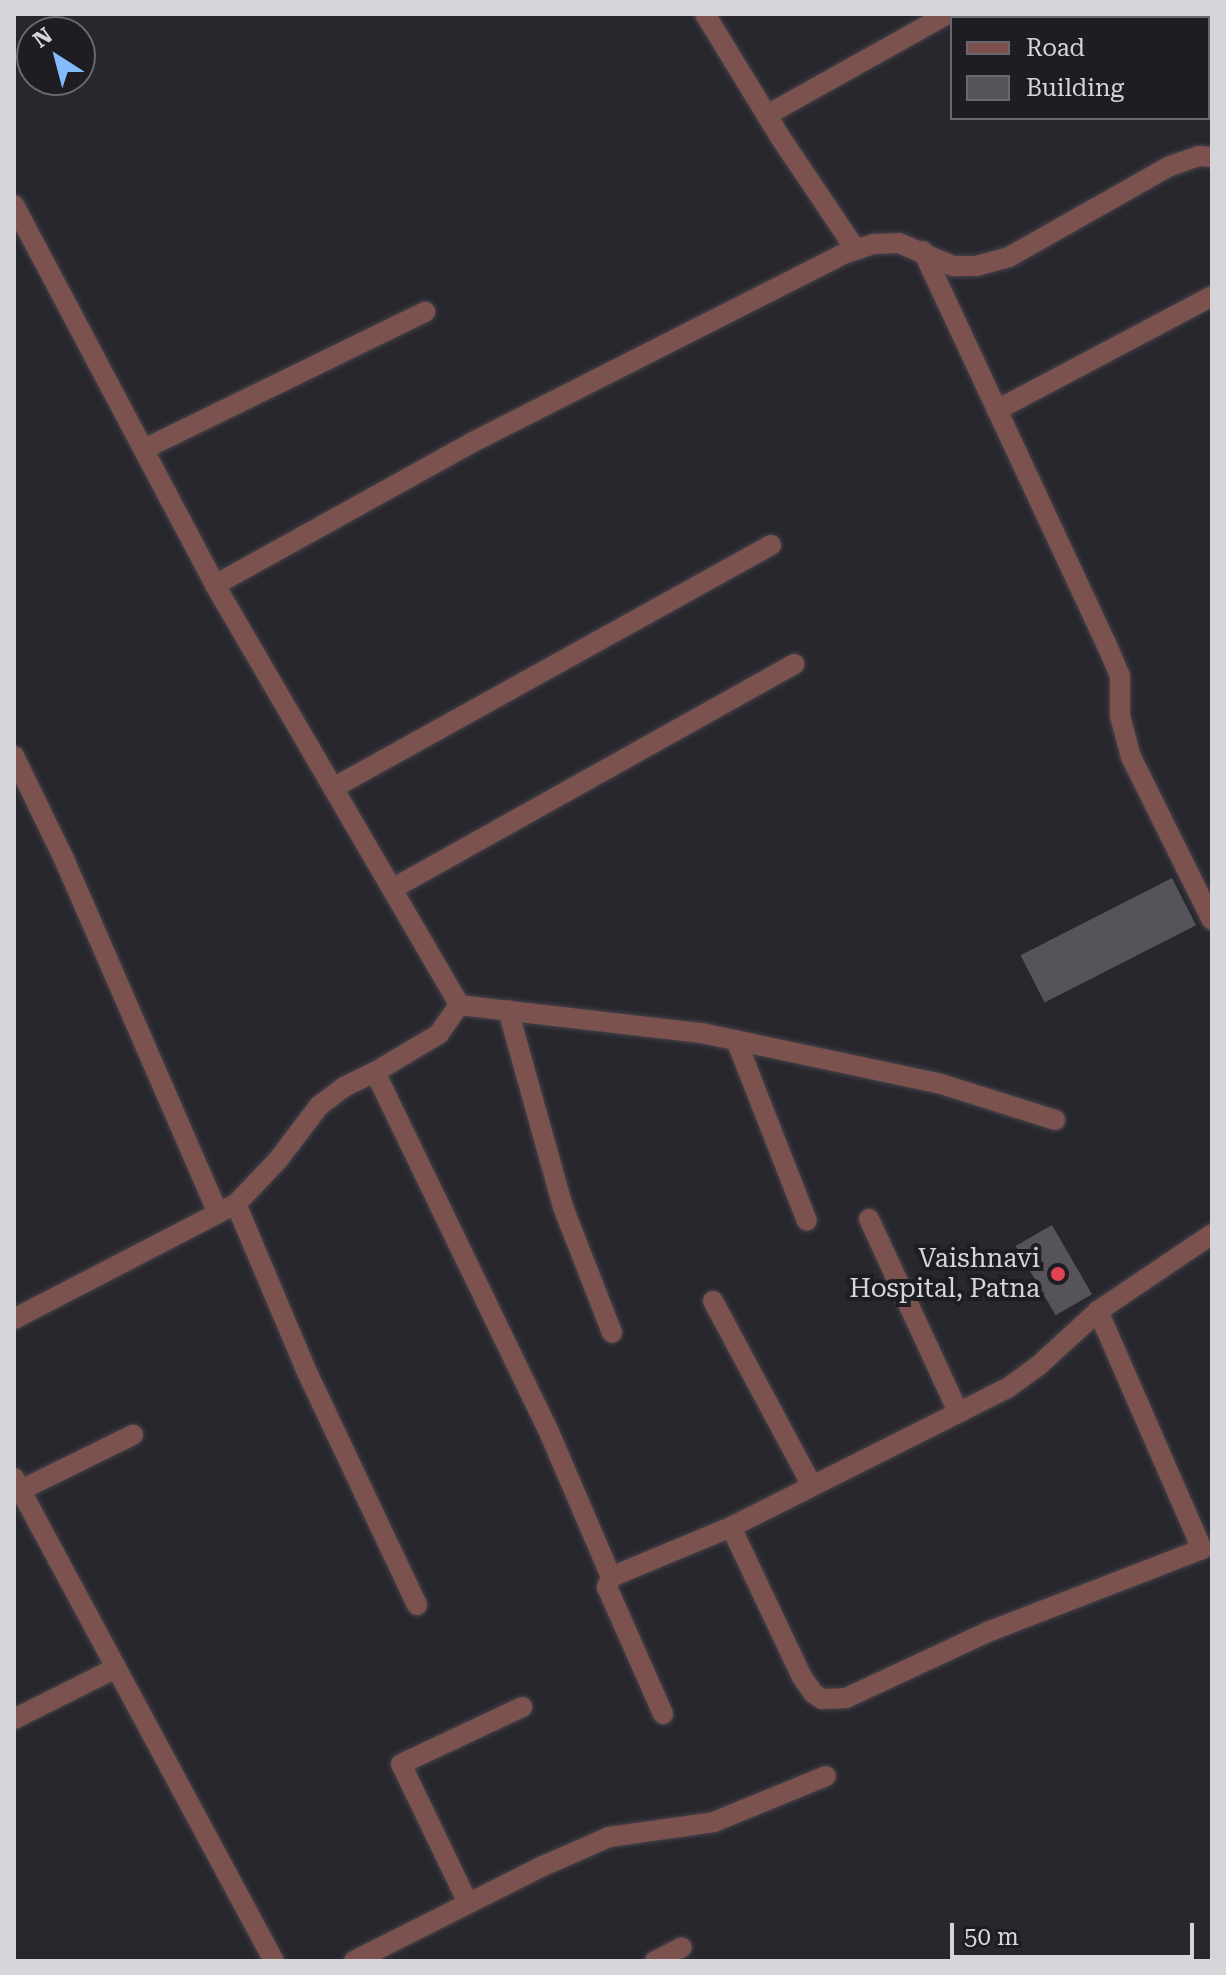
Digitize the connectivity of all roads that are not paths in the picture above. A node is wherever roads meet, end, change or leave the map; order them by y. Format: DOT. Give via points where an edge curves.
graph roads {
  1 [pos="705,14"];
  2 [pos="948,14"];
  3 [pos="767,115"];
  4 [pos="1212,157"];
  5 [pos="14,205"];
  6 [pos="20,228"];
  7 [pos="856,250"];
  8 [pos="923,251"];
  9 [pos="1212,296"];
  10 [pos="425,312"];
  11 [pos="997,410"];
  12 [pos="144,449"];
  13 [pos="771,545"];
  14 [pos="215,585"];
  15 [pos="794,664"];
  16 [pos="14,756"];
  17 [pos="333,788"];
  18 [pos="392,889"];
  19 [pos="1212,920"];
  20 [pos="459,1005"];
  21 [pos="508,1010"];
  22 [pos="736,1040"];
  23 [pos="375,1072"];
  24 [pos="1055,1120"];
  25 [pos="227,1209"];
  26 [pos="869,1219"];
  27 [pos="807,1221"];
  28 [pos="1212,1234"];
  29 [pos="713,1301"];
  30 [pos="1098,1311"];
  31 [pos="14,1319"];
  32 [pos="612,1333"];
  33 [pos="958,1412"];
  34 [pos="133,1435"];
  35 [pos="18,1484"];
  36 [pos="811,1484"];
  37 [pos="731,1527"];
  38 [pos="1207,1558"];
  39 [pos="611,1577"];
  40 [pos="417,1605"];
  41 [pos="116,1668"];
  42 [pos="522,1707"];
  43 [pos="663,1714"];
  44 [pos="14,1719"];
  45 [pos="826,1776"];
  46 [pos="468,1903"];
  47 [pos="682,1947"];
  48 [pos="274,1961"];
  49 [pos="354,1961"];
  50 [pos="655,1961"];
  1 -- 3 [label="street"];
  2 -- 3 [label="street"];
  3 -- 7 [label="street"];
  4 -- 8 [label="street" via="1170,166 1009,257 953,266"];
  5 -- 6 [label="street"];
  6 -- 12 [label="street"];
  7 -- 8 [label="street" via="899,243"];
  7 -- 14 [label="street" via="543,405"];
  8 -- 11 [label="street"];
  9 -- 11 [label="street"];
  10 -- 12 [label="street"];
  11 -- 19 [label="street" via="1120,676 1120,716 1131,757"];
  12 -- 14 [label="street"];
  13 -- 17 [label="street"];
  14 -- 17 [label="street"];
  15 -- 18 [label="street"];
  16 -- 25 [label="street"];
  17 -- 18 [label="street"];
  18 -- 20 [label="street"];
  20 -- 21 [label="street"];
  20 -- 23 [label="street" via="439,1034"];
  21 -- 22 [label="street" via="631,1022"];
  21 -- 32 [label="street" via="563,1207"];
  22 -- 24 [label="street" via="938,1083"];
  22 -- 27 [label="street"];
  23 -- 25 [label="street" via="319,1106 278,1160"];
  23 -- 39 [label="street" via="549,1432"];
  25 -- 31 [label="street"];
  25 -- 40 [label="street"];
  26 -- 33 [label="street"];
  28 -- 30 [label="street"];
  29 -- 36 [label="street"];
  30 -- 33 [label="street" via="1019,1380"];
  30 -- 38 [label="street"];
  33 -- 36 [label="street"];
  34 -- 35 [label="street"];
  35 -- 41 [label="street"];
  36 -- 37 [label="street"];
  37 -- 38 [label="street" via="802,1677 822,1699 846,1698 990,1631"];
  37 -- 39 [label="street"];
  39 -- 43 [label="street" via="607,1587"];
  41 -- 44 [label="street"];
  41 -- 48 [label="street"];
  42 -- 46 [label="street" via="401,1764"];
  45 -- 46 [label="street" via="714,1822 609,1837"];
  46 -- 49 [label="street"];
  47 -- 50 [label="street"];
}
